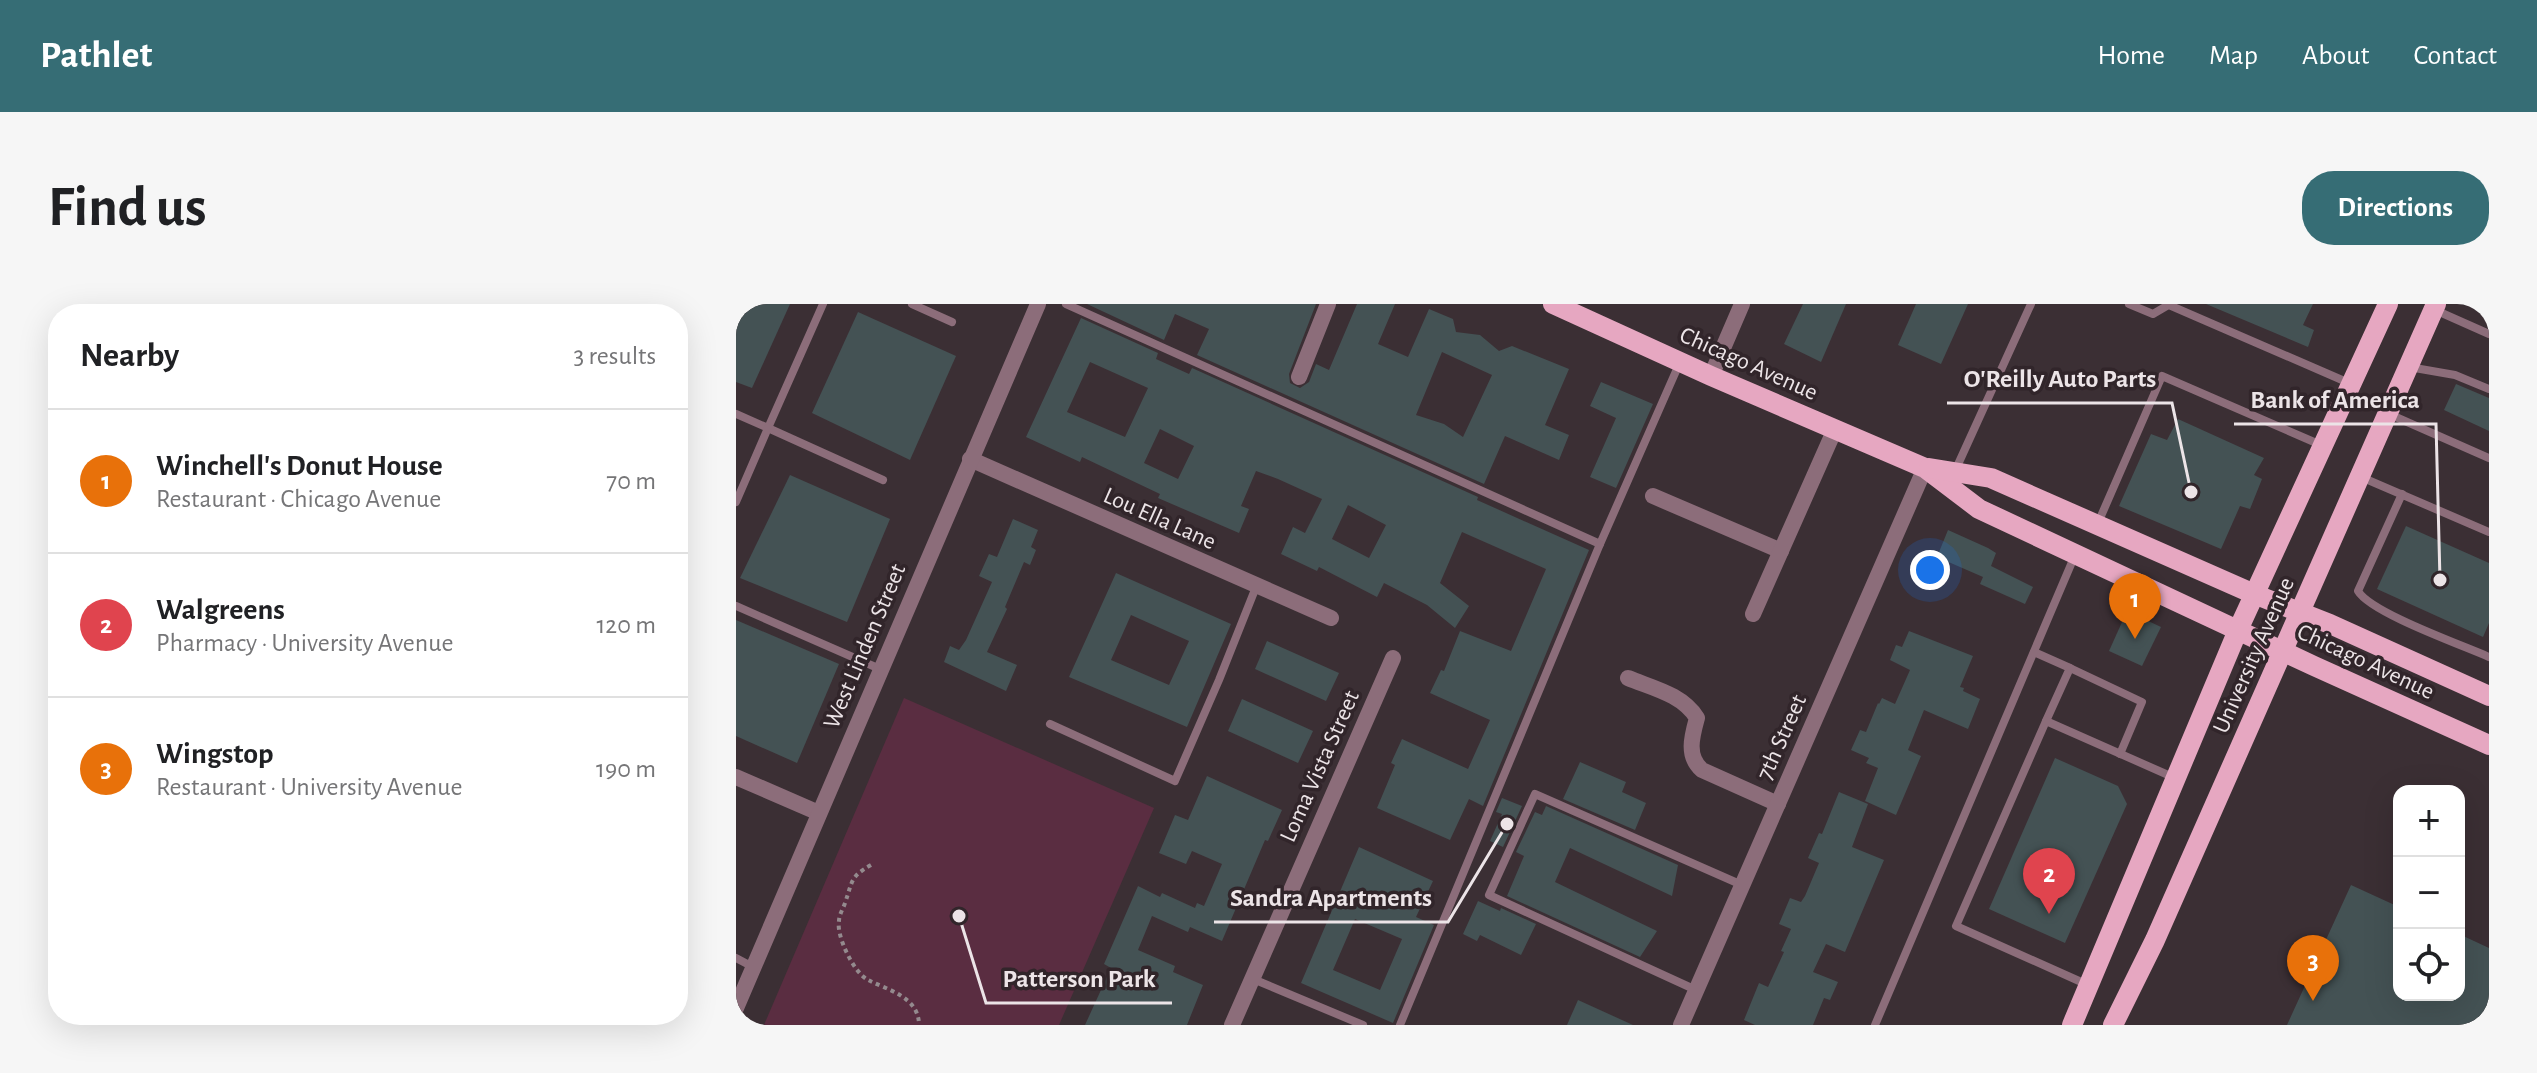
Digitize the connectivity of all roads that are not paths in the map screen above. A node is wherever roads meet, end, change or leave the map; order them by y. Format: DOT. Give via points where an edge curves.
graph roads {
  1 [pos="823,304"];
  2 [pos="912,304"];
  3 [pos="1038,304"];
  4 [pos="1066,304"];
  5 [pos="1328,304"];
  6 [pos="1553,304"];
  7 [pos="1742,304"];
  8 [pos="2031,304"];
  9 [pos="2129,304"];
  10 [pos="2170,304"];
  11 [pos="2388,304"];
  12 [pos="2435,307"];
  13 [pos="952,322"];
  14 [pos="2489,334"];
  15 [pos="1680,362"];
  16 [pos="2409,367"];
  17 [pos="1711,376"];
  18 [pos="1299,377"];
  19 [pos="2350,383"];
  20 [pos="2489,389"];
  21 [pos="736,414"];
  22 [pos="2388,414"];
  23 [pos="768,428"];
  24 [pos="1835,429"];
  25 [pos="2322,446"];
  26 [pos="2489,458"];
  27 [pos="970,459"];
  28 [pos="1925,468"];
  29 [pos="1954,472"];
  30 [pos="2360,476"];
  31 [pos="883,480"];
  32 [pos="2402,494"];
  33 [pos="1653,496"];
  34 [pos="736,502"];
  35 [pos="2097,525"];
  36 [pos="2489,532"];
  37 [pos="1600,544"];
  38 [pos="1781,551"];
  39 [pos="2076,553"];
  40 [pos="1256,587"];
  41 [pos="2254,594"];
  42 [pos="736,606"];
  43 [pos="2300,612"];
  44 [pos="1753,614"];
  45 [pos="1331,618"];
  46 [pos="2238,630"];
  47 [pos="2282,651"];
  48 [pos="2034,652"];
  49 [pos="2489,657"];
  50 [pos="1393,658"];
  51 [pos="2070,668"];
  52 [pos="880,669"];
  53 [pos="1628,678"];
  54 [pos="2489,696"];
  55 [pos="2046,721"];
  56 [pos="1050,724"];
  57 [pos="2489,745"];
  58 [pos="2120,754"];
  59 [pos="736,777"];
  60 [pos="2176,779"];
  61 [pos="1778,804"];
  62 [pos="819,813"];
  63 [pos="1742,885"];
  64 [pos="736,958"];
  65 [pos="753,967"];
  66 [pos="1252,978"];
  67 [pos="2089,985"];
  68 [pos="1696,990"];
  69 [pos="736,1008"];
  70 [pos="1232,1025"];
  71 [pos="1363,1025"];
  72 [pos="1400,1025"];
  73 [pos="1681,1025"];
  74 [pos="1875,1025"];
  75 [pos="2072,1025"];
  76 [pos="2113,1025"];
  1 -- 23 [label="lane"];
  2 -- 13 [label="lane"];
  3 -- 27 [label="street, West Linden Street"];
  4 -- 37 [label="lane"];
  5 -- 18 [label="street"];
  6 -- 15 [label="main road, Chicago Avenue"];
  7 -- 17 [label="street"];
  8 -- 29 [label="lane"];
  9 -- 10 [label="lane" via="2153,314"];
  10 -- 19 [label="lane"];
  11 -- 19 [label="main road, University Avenue"];
  12 -- 14 [label="lane"];
  12 -- 16 [label="main road, University Avenue"];
  15 -- 17 [label="main road, Chicago Avenue"];
  15 -- 37 [label="lane"];
  16 -- 20 [label="lane" via="2455,375"];
  16 -- 22 [label="main road, University Avenue"];
  17 -- 24 [label="main road, Chicago Avenue"];
  19 -- 25 [label="main road, University Avenue"];
  21 -- 23 [label="lane"];
  22 -- 26 [label="lane"];
  22 -- 30 [label="main road, University Avenue"];
  23 -- 31 [label="lane"];
  23 -- 34 [label="lane"];
  24 -- 28 [label="main road, Chicago Avenue"];
  24 -- 38 [label="street"];
  25 -- 35 [label="lane" via="2162,376"];
  25 -- 41 [label="main road, University Avenue"];
  27 -- 40 [label="street, Lou Ella Lane"];
  27 -- 52 [label="street, West Linden Street"];
  28 -- 29 [label="main road, Chicago Avenue"];
  28 -- 39 [label="main road, Chicago Avenue" via="1979,509"];
  28 -- 61 [label="street, 7th Street"];
  29 -- 35 [label="main road, Chicago Avenue" via="1991,478"];
  30 -- 32 [label="lane"];
  30 -- 43 [label="main road, University Avenue"];
  32 -- 36 [label="lane"];
  32 -- 49 [label="lane" via="2358,591 2378,609"];
  33 -- 38 [label="street"];
  35 -- 41 [label="main road, Chicago Avenue"];
  37 -- 72 [label="lane"];
  38 -- 44 [label="street"];
  39 -- 46 [label="main road, Chicago Avenue"];
  39 -- 48 [label="lane"];
  40 -- 45 [label="street, Lou Ella Lane"];
  40 -- 56 [label="lane" via="1175,781"];
  41 -- 43 [label="main road, Chicago Avenue"];
  41 -- 46 [label="main road, University Avenue"];
  42 -- 52 [label="lane"];
  43 -- 47 [label="main road, University Avenue"];
  43 -- 54 [label="main road, Chicago Avenue"];
  46 -- 47 [label="main road, Chicago Avenue"];
  46 -- 60 [label="main road, University Avenue"];
  47 -- 57 [label="main road, Chicago Avenue"];
  47 -- 76 [label="main road, University Avenue"];
  48 -- 51 [label="lane"];
  48 -- 74 [label="lane"];
  50 -- 66 [label="street, Loma Vista Street"];
  51 -- 55 [label="lane"];
  51 -- 58 [label="lane" via="2142,702"];
  52 -- 62 [label="street, West Linden Street"];
  53 -- 61 [label="street" via="1690,707 1697,718 1692,755 1702,770"];
  55 -- 58 [label="lane"];
  55 -- 67 [label="lane" via="1956,926"];
  58 -- 60 [label="lane"];
  59 -- 62 [label="street"];
  60 -- 67 [label="main road, University Avenue"];
  61 -- 63 [label="street, 7th Street"];
  62 -- 65 [label="street, West Linden Street"];
  63 -- 68 [label="street, 7th Street"];
  63 -- 68 [label="lane" via="1535,794 1489,895"];
  64 -- 65 [label="lane"];
  65 -- 69 [label="street, West Linden Street"];
  66 -- 70 [label="street, Loma Vista Street"];
  66 -- 71 [label="lane"];
  67 -- 75 [label="main road, University Avenue"];
  68 -- 73 [label="street, 7th Street"];
}
